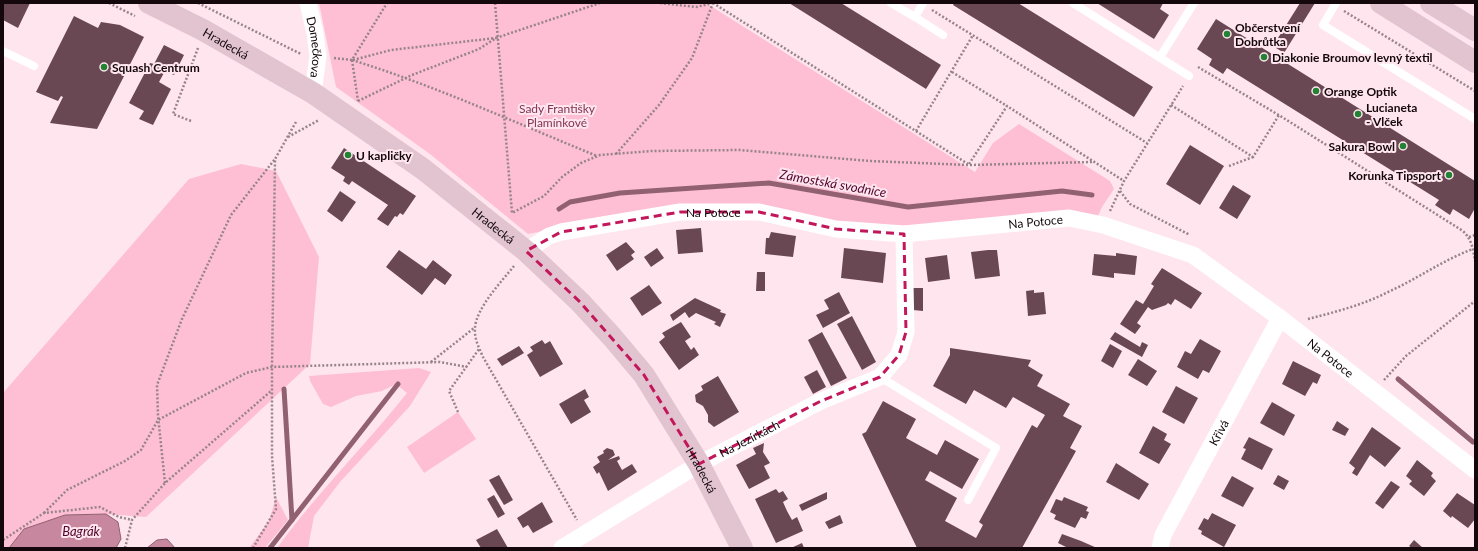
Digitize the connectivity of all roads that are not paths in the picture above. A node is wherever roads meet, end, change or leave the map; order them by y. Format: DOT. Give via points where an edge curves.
graph roads {
  1 [pos="149,3"];
  2 [pos="308,3"];
  3 [pos="891,3"];
  4 [pos="1073,3"];
  5 [pos="1194,3"];
  6 [pos="1381,3"];
  7 [pos="1431,3"];
  8 [pos="923,4"];
  9 [pos="1339,6"];
  10 [pos="914,17"];
  11 [pos="1475,30"];
  12 [pos="943,35"];
  13 [pos="3,51"];
  14 [pos="1160,57"];
  15 [pos="1475,62"];
  16 [pos="34,66"];
  17 [pos="1189,76"];
  18 [pos="313,93"];
  19 [pos="1475,119"];
  20 [pos="904,234"];
  21 [pos="526,251"];
  22 [pos="1280,318"];
  23 [pos="880,377"];
  24 [pos="699,464"];
  25 [pos="1475,470"];
  26 [pos="968,500"];
  27 [pos="568,546"];
  28 [pos="742,548"];
  29 [pos="1160,548"];
  1 -- 18 [label="street, Hradecká" via="207,32"];
  2 -- 18 [label="street, Domečkova" via="318,56"];
  3 -- 10 [label="lane"];
  4 -- 14 [label="lane"];
  5 -- 14 [label="lane"];
  6 -- 15 [label="street"];
  7 -- 11 [label="street"];
  8 -- 10 [label="lane"];
  9 -- 19 [label="lane" via="1323,25"];
  10 -- 12 [label="lane"];
  13 -- 16 [label="lane"];
  14 -- 17 [label="lane"];
  18 -- 21 [label="street, Hradecká" via="424,169"];
  20 -- 21 [label="street, Na Potoce" via="836,229 759,212 680,212 561,232 549,236"];
  20 -- 22 [label="street, Na Potoce" via="1069,218 1103,225 1193,255"];
  20 -- 23 [label="street, Na Jezírkách" via="906,332 898,355"];
  21 -- 24 [label="street, Hradecká" via="580,302 638,369"];
  22 -- 25 [label="street, Na Potoce"];
  22 -- 29 [label="street, Křivá" via="1163,534"];
  23 -- 24 [label="street, Na Jezírkách" via="821,401"];
  23 -- 26 [label="lane" via="996,448"];
  24 -- 27 [label="street, Na Jezírkách"];
  24 -- 28 [label="street, Hradecká"];
}
